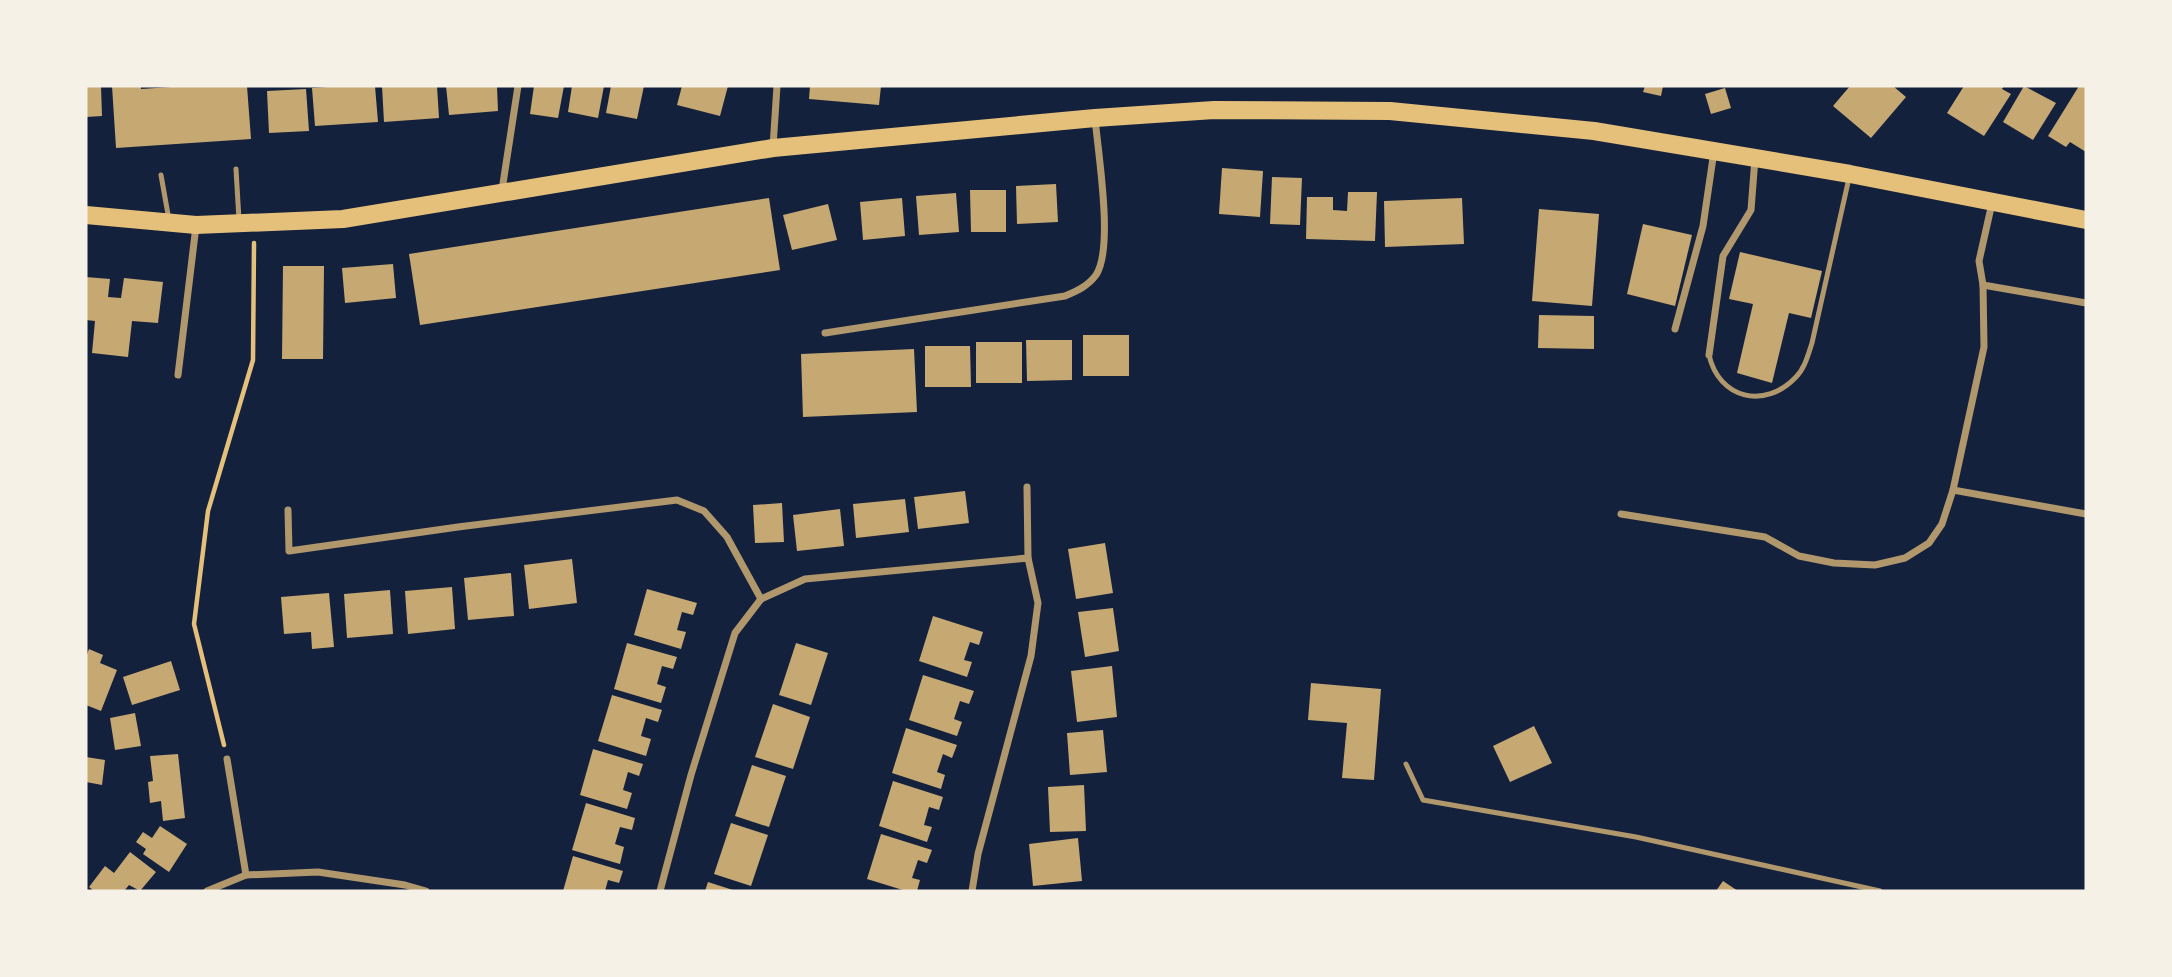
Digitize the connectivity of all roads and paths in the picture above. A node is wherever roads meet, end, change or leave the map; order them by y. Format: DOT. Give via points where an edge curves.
graph roads {
  1 [pos="518,86"];
  2 [pos="777,86"];
  3 [pos="1095,118"];
  4 [pos="773,148"];
  5 [pos="1714,151"];
  6 [pos="1756,158"];
  7 [pos="236,169"];
  8 [pos="1850,174"];
  9 [pos="161,175"];
  10 [pos="501,194"];
  11 [pos="1992,202"];
  12 [pos="86,215"];
  13 [pos="2086,220"];
  14 [pos="169,223"];
  15 [pos="247,223"];
  16 [pos="196,225"];
  17 [pos="1983,285"];
  18 [pos="2086,303"];
  19 [pos="1675,329"];
  20 [pos="825,333"];
  21 [pos="1709,355"];
  22 [pos="178,375"];
  23 [pos="1027,486"];
  24 [pos="1953,490"];
  25 [pos="288,510"];
  26 [pos="1621,514"];
  27 [pos="2086,514"];
  28 [pos="1028,558"];
  29 [pos="761,599"];
  30 [pos="227,759"];
  31 [pos="1406,764"];
  32 [pos="246,875"];
  33 [pos="207,891"];
  34 [pos="426,891"];
  35 [pos="660,891"];
  36 [pos="972,891"];
  37 [pos="1880,891"];
  1 -- 10 [label="street"];
  2 -- 4 [label="street"];
  3 -- 4 [label="main road"];
  3 -- 5 [label="main road" via="1213,110 1390,111 1594,131"];
  3 -- 20 [label="street" via="1103,258 1083,288 1065,296"];
  4 -- 10 [label="main road"];
  5 -- 6 [label="main road"];
  5 -- 19 [label="street" via="1703,226"];
  6 -- 8 [label="main road"];
  6 -- 21 [label="street" via="1751,210 1723,256"];
  7 -- 15 [label="lane"];
  8 -- 11 [label="main road"];
  8 -- 21 [label="lane" via="1812,343 1797,376 1781,390 1759,397 1742,395 1719,380"];
  9 -- 14 [label="lane"];
  10 -- 15 [label="main road" via="343,219"];
  11 -- 13 [label="main road"];
  11 -- 17 [label="street" via="1979,261"];
  12 -- 14 [label="main road"];
  14 -- 16 [label="main road"];
  15 -- 16 [label="main road"];
  15 -- 30 [label="path" via="253,360 208,511 194,624"];
  16 -- 22 [label="street"];
  17 -- 18 [label="street"];
  17 -- 24 [label="street" via="1984,347"];
  23 -- 28 [label="street"];
  24 -- 26 [label="street" via="1942,524 1929,543 1905,558 1875,565 1834,564 1799,556 1765,537"];
  24 -- 27 [label="street"];
  25 -- 29 [label="street" via="289,551 677,500 704,510 727,537"];
  28 -- 29 [label="street" via="805,579"];
  28 -- 36 [label="street" via="1038,603 1031,656"];
  29 -- 35 [label="street" via="735,634"];
  30 -- 32 [label="street"];
  31 -- 37 [label="lane" via="1423,800 1636,837"];
  32 -- 33 [label="street"];
  32 -- 34 [label="street" via="318,872"];
}
